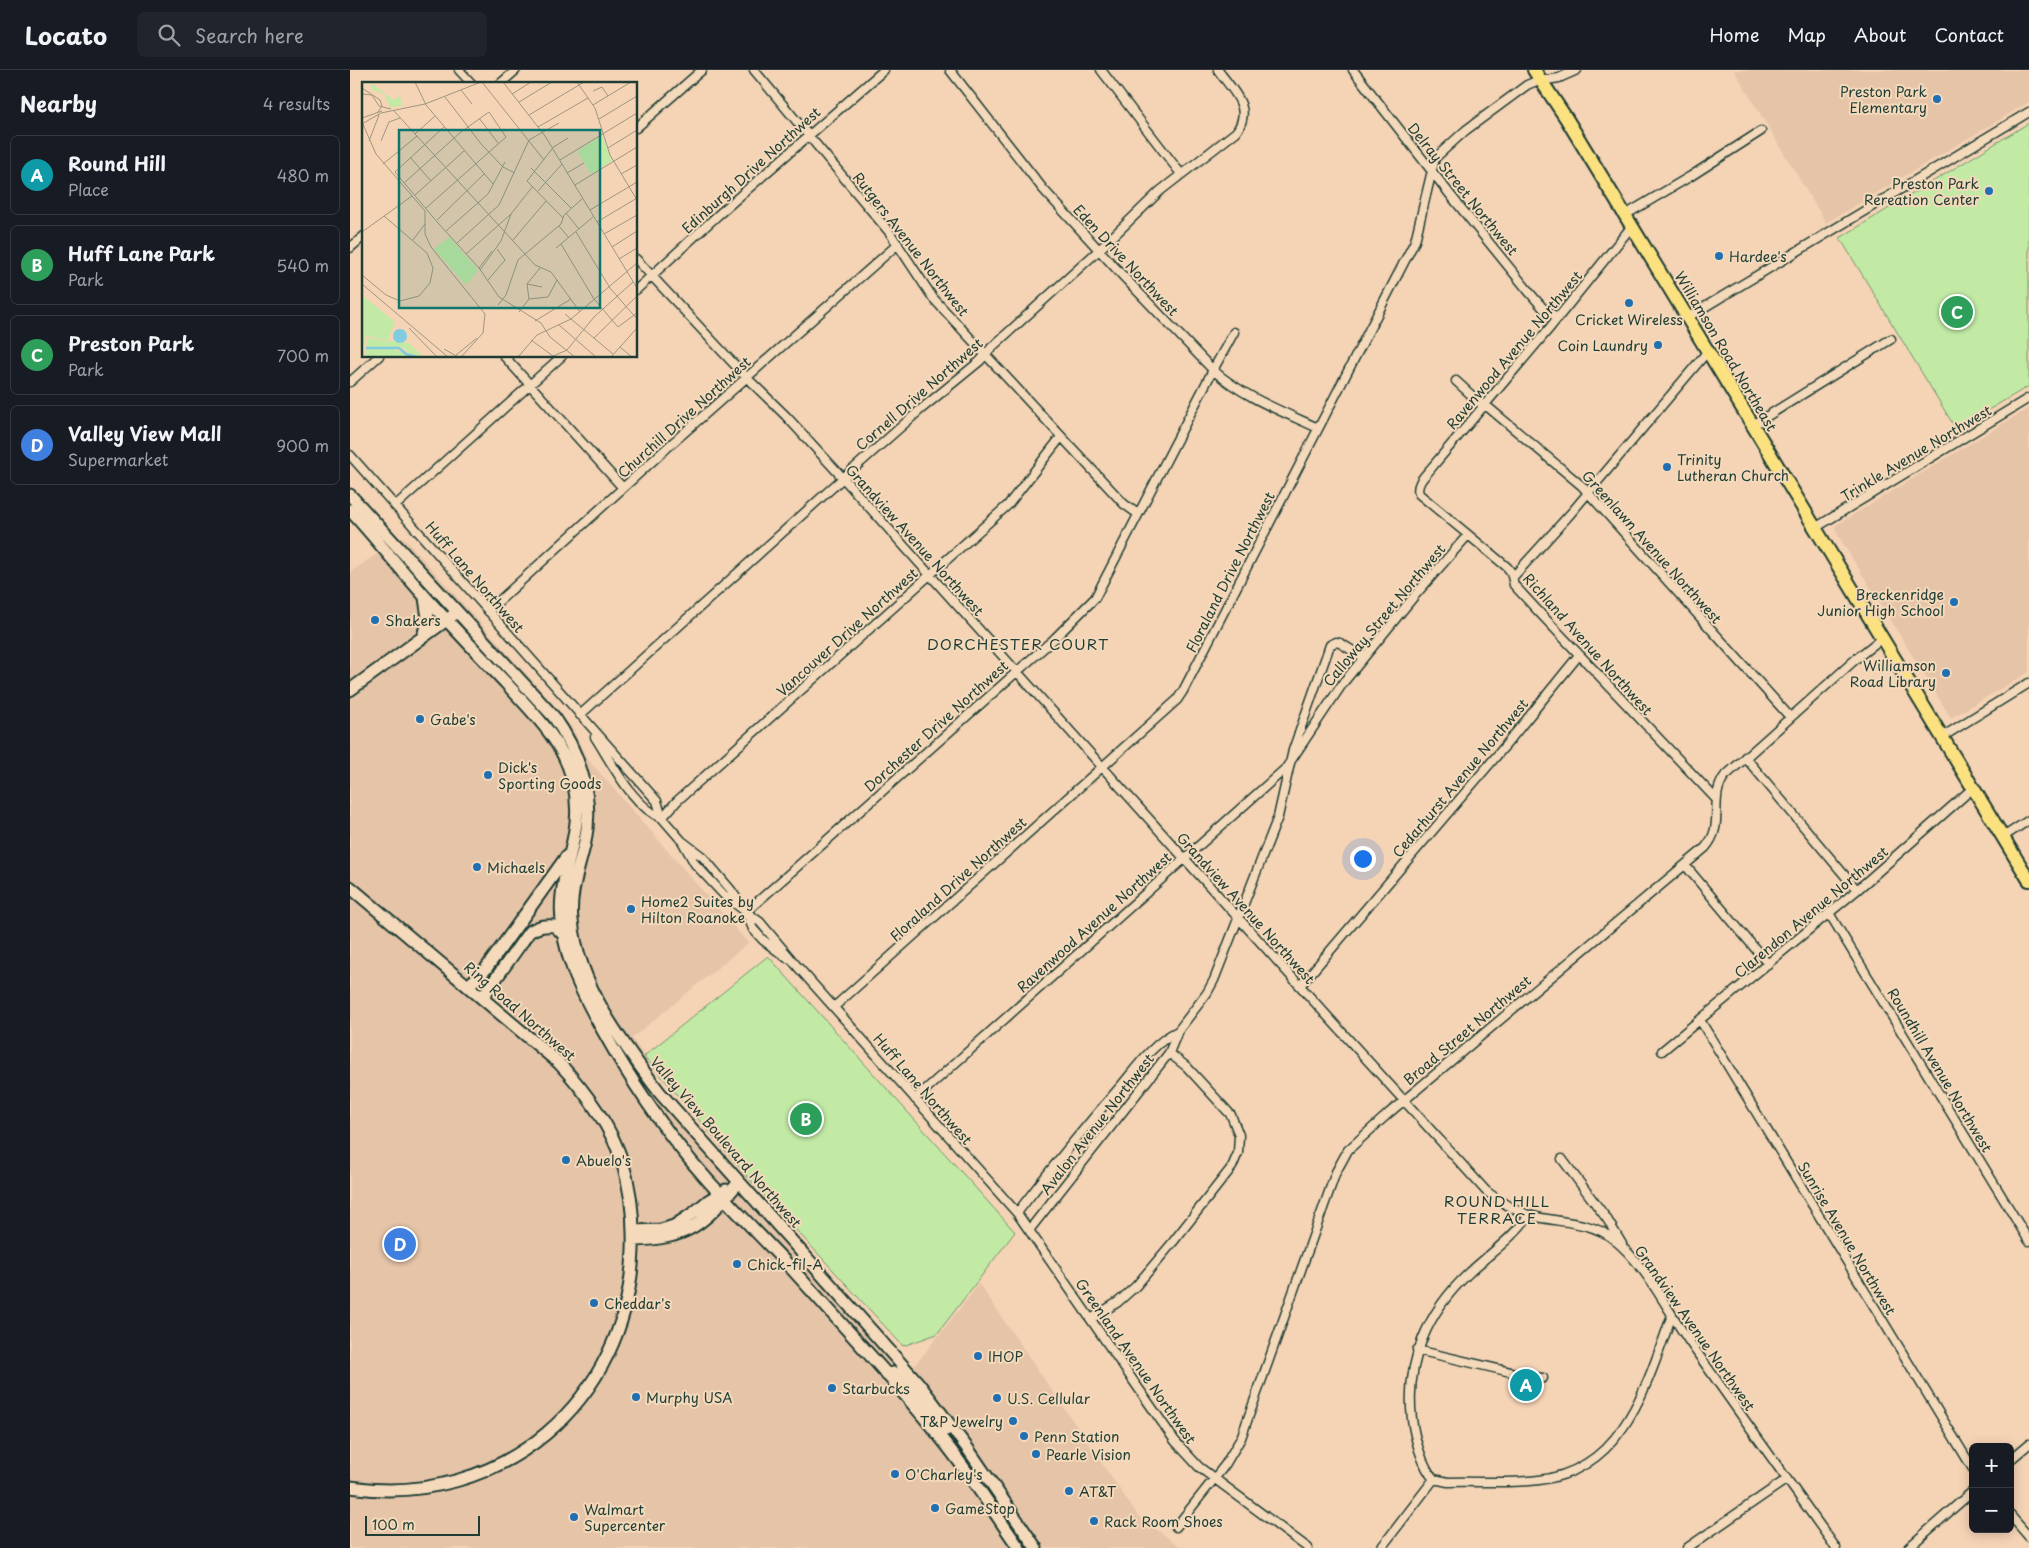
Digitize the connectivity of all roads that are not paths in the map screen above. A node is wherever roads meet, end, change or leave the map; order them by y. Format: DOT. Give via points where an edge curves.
graph roads {
  1 [pos="459,70"];
  2 [pos="516,70"];
  3 [pos="702,70"];
  4 [pos="754,70"];
  5 [pos="884,70"];
  6 [pos="950,70"];
  7 [pos="1101,70"];
  8 [pos="1218,70"];
  9 [pos="1354,70"];
  10 [pos="1577,70"];
  11 [pos="1538,75"];
  12 [pos="470,82"];
  13 [pos="502,82"];
  14 [pos="2029,112"];
  15 [pos="638,126"];
  16 [pos="1761,131"];
  17 [pos="809,136"];
  18 [pos="1432,170"];
  19 [pos="1181,174"];
  20 [pos="1625,215"];
  21 [pos="1632,226"];
  22 [pos="362,238"];
  23 [pos="898,244"];
  24 [pos="350,248"];
  25 [pos="1099,250"];
  26 [pos="638,261"];
  27 [pos="652,275"];
  28 [pos="638,288"];
  29 [pos="1558,318"];
  30 [pos="1688,318"];
  31 [pos="1234,332"];
  32 [pos="1891,339"];
  33 [pos="1708,350"];
  34 [pos="985,356"];
  35 [pos="377,358"];
  36 [pos="506,358"];
  37 [pos="560,358"];
  38 [pos="1212,370"];
  39 [pos="747,378"];
  40 [pos="1456,381"];
  41 [pos="350,382"];
  42 [pos="531,385"];
  43 [pos="2029,398"];
  44 [pos="1485,405"];
  45 [pos="1753,425"];
  46 [pos="1318,428"];
  47 [pos="1061,436"];
  48 [pos="350,455"];
  49 [pos="843,478"];
  50 [pos="623,488"];
  51 [pos="1417,490"];
  52 [pos="1588,492"];
  53 [pos="350,495"];
  54 [pos="396,506"];
  55 [pos="350,510"];
  56 [pos="1138,514"];
  57 [pos="1815,528"];
  58 [pos="1468,536"];
  59 [pos="930,575"];
  60 [pos="1513,577"];
  61 [pos="425,596"];
  62 [pos="488,611"];
  63 [pos="458,612"];
  64 [pos="447,620"];
  65 [pos="423,637"];
  66 [pos="1882,638"];
  67 [pos="1579,655"];
  68 [pos="1363,657"];
  69 [pos="1016,672"];
  70 [pos="2029,683"];
  71 [pos="350,690"];
  72 [pos="580,715"];
  73 [pos="1790,717"];
  74 [pos="1942,737"];
  75 [pos="1746,757"];
  76 [pos="1290,763"];
  77 [pos="1103,767"];
  78 [pos="1973,788"];
  79 [pos="1716,800"];
  80 [pos="662,818"];
  81 [pos="2029,820"];
  82 [pos="2003,837"];
  83 [pos="572,849"];
  84 [pos="1184,858"];
  85 [pos="1685,865"];
  86 [pos="2029,880"];
  87 [pos="350,886"];
  88 [pos="1856,890"];
  89 [pos="746,912"];
  90 [pos="1829,912"];
  91 [pos="1239,918"];
  92 [pos="562,934"];
  93 [pos="1768,964"];
  94 [pos="468,986"];
  95 [pos="1300,986"];
  96 [pos="482,998"];
  97 [pos="834,1007"];
  98 [pos="1700,1020"];
  99 [pos="603,1030"];
  100 [pos="1178,1031"];
  101 [pos="1662,1051"];
  102 [pos="1169,1053"];
  103 [pos="654,1084"];
  104 [pos="915,1099"];
  105 [pos="1404,1100"];
  106 [pos="1562,1159"];
  107 [pos="739,1182"];
  108 [pos="722,1196"];
  109 [pos="631,1205"];
  110 [pos="1017,1213"];
  111 [pos="1529,1215"];
  112 [pos="669,1227"];
  113 [pos="1030,1229"];
  114 [pos="633,1236"];
  115 [pos="661,1238"];
  116 [pos="2029,1241"];
  117 [pos="1624,1248"];
  118 [pos="632,1264"];
  119 [pos="1672,1315"];
  120 [pos="1091,1319"];
  121 [pos="1418,1350"];
  122 [pos="886,1375"];
  123 [pos="1543,1378"];
  124 [pos="2029,1444"];
  125 [pos="968,1449"];
  126 [pos="2014,1457"];
  127 [pos="1969,1462"];
  128 [pos="962,1466"];
  129 [pos="1214,1479"];
  130 [pos="1434,1479"];
  131 [pos="1787,1479"];
  132 [pos="350,1487"];
  133 [pos="1969,1495"];
  134 [pos="2014,1520"];
  135 [pos="1176,1527"];
  136 [pos="2029,1537"];
  137 [pos="1033,1544"];
  138 [pos="1018,1548"];
  139 [pos="1308,1548"];
  140 [pos="1381,1548"];
  141 [pos="1688,1548"];
  142 [pos="1836,1548"];
  143 [pos="1908,1548"];
  1 -- 12 [label="street"];
  2 -- 13 [label="street"];
  3 -- 15 [label="street"];
  4 -- 17 [label="street, Rutgers Avenue Northwest"];
  5 -- 17 [label="street, Edinburgh Drive Northwest"];
  6 -- 25 [label="street, Eden Drive Northwest" via="1043,189"];
  7 -- 19 [label="street"];
  8 -- 19 [label="street, Cornell Drive Northwest" via="1238,97 1244,118 1236,132"];
  9 -- 18 [label="street, Delray Street Northwest"];
  10 -- 11 [label="street, Floraland Drive Northwest" via="1559,78"];
  11 -- 18 [label="street, Floraland Drive Northwest" via="1439,153"];
  11 -- 20 [label="main road, Williamson Road Northeast"];
  14 -- 30 [label="street"];
  16 -- 20 [label="street"];
  17 -- 23 [label="street, Rutgers Avenue Northwest"];
  17 -- 27 [label="street, Edinburgh Drive Northwest"];
  18 -- 29 [label="street, Delray Street Northwest" via="1543,308"];
  18 -- 46 [label="street, Floraland Drive Northwest" via="1415,241"];
  19 -- 25 [label="street, Cornell Drive Northwest"];
  20 -- 21 [label="main road, Williamson Road Northeast"];
  21 -- 29 [label="street, Ravenwood Avenue Northwest"];
  21 -- 30 [label="main road, Williamson Road Northeast"];
  22 -- 24 [label="street"];
  23 -- 34 [label="street, Rutgers Avenue Northwest" via="934,298"];
  23 -- 39 [label="street, Churchill Drive Northwest"];
  25 -- 34 [label="street, Cornell Drive Northwest"];
  25 -- 38 [label="street, Eden Drive Northwest"];
  26 -- 27 [label="street, Grandview Avenue Northwest"];
  27 -- 28 [label="street, Edinburgh Drive Northwest"];
  27 -- 39 [label="street, Grandview Avenue Northwest"];
  29 -- 44 [label="street, Ravenwood Avenue Northwest"];
  30 -- 33 [label="main road, Williamson Road Northeast"];
  31 -- 38 [label="street, Dorchester Drive Northwest"];
  32 -- 45 [label="street"];
  33 -- 45 [label="main road, Williamson Road Northeast"];
  33 -- 52 [label="street"];
  34 -- 47 [label="street, Rutgers Avenue Northwest"];
  34 -- 49 [label="street, Cornell Drive Northwest"];
  35 -- 41 [label="street"];
  36 -- 42 [label="street"];
  37 -- 42 [label="street"];
  38 -- 46 [label="street, Eden Drive Northwest" via="1227,382"];
  38 -- 56 [label="street, Dorchester Drive Northwest"];
  39 -- 49 [label="street, Grandview Avenue Northwest"];
  39 -- 50 [label="street, Churchill Drive Northwest"];
  40 -- 44 [label="street, Greenlawn Avenue Northwest"];
  42 -- 50 [label="street"];
  42 -- 54 [label="street"];
  43 -- 57 [label="street, Trinkle Avenue Northwest"];
  44 -- 51 [label="street, Ravenwood Avenue Northwest"];
  44 -- 52 [label="street, Greenlawn Avenue Northwest"];
  45 -- 57 [label="main road, Williamson Road Northeast"];
  46 -- 77 [label="street, Floraland Drive Northwest" via="1183,691"];
  47 -- 56 [label="street, Rutgers Avenue Northwest" via="1124,504"];
  47 -- 59 [label="street, Vancouver Drive Northwest" via="1008,505"];
  48 -- 54 [label="street, Huff Lane Northwest"];
  49 -- 59 [label="street, Grandview Avenue Northwest"];
  49 -- 72 [label="street, Cornell Drive Northwest"];
  50 -- 62 [label="street, Churchill Drive Northwest"];
  51 -- 58 [label="street, Richland Avenue Northwest"];
  52 -- 60 [label="street"];
  52 -- 73 [label="street, Greenlawn Avenue Northwest"];
  53 -- 63 [label="main road, Valley View Boulevard Northwest"];
  54 -- 62 [label="street, Huff Lane Northwest"];
  55 -- 61 [label="main road, Valley View Boulevard Northwest"];
  56 -- 69 [label="street, Dorchester Drive Northwest" via="1093,602"];
  57 -- 66 [label="main road, Williamson Road Northeast"];
  58 -- 60 [label="street, Richland Avenue Northwest" via="1507,568"];
  58 -- 68 [label="street, Calloway Street Northwest"];
  59 -- 69 [label="street, Grandview Avenue Northwest"];
  59 -- 80 [label="street, Vancouver Drive Northwest" via="677,801"];
  60 -- 67 [label="street, Richland Avenue Northwest" via="1514,585"];
  61 -- 64 [label="main road, Valley View Boulevard Northwest"];
  61 -- 65 [label="main road" via="428,618"];
  62 -- 72 [label="street, Huff Lane Northwest"];
  63 -- 64 [label="main road"];
  63 -- 103 [label="main road, Valley View Boulevard Northwest" via="554,717 571,743 582,774 587,807 585,841 572,900 576,947 606,1015"];
  64 -- 65 [label="main road"];
  64 -- 83 [label="main road, Valley View Boulevard Northwest" via="541,722 561,750 569,767 576,798 576,831"];
  65 -- 71 [label="main road"];
  66 -- 73 [label="street, Broad Street Northwest"];
  66 -- 74 [label="main road, Williamson Road Northeast"];
  67 -- 79 [label="street, Richland Avenue Northwest"];
  67 -- 95 [label="street, Cedarhurst Avenue Northwest"];
  68 -- 76 [label="street, Calloway Street Northwest" via="1327,704"];
  68 -- 76 [label="street, Avalon Avenue Northwest" via="1340,643 1330,645"];
  69 -- 77 [label="street, Grandview Avenue Northwest"];
  69 -- 89 [label="street, Dorchester Drive Northwest"];
  70 -- 74 [label="street"];
  72 -- 80 [label="street, Huff Lane Northwest" via="657,801"];
  72 -- 80 [label="street, Huff Lane Northwest" via="630,790 650,812"];
  73 -- 75 [label="street, Broad Street Northwest"];
  74 -- 78 [label="main road, Williamson Road Northeast"];
  75 -- 79 [label="street, Broad Street Northwest" via="1720,783"];
  75 -- 88 [label="street"];
  76 -- 84 [label="street, Ravenwood Avenue Northwest"];
  76 -- 91 [label="street, Avalon Avenue Northwest" via="1278,816"];
  77 -- 84 [label="street, Grandview Avenue Northwest"];
  77 -- 97 [label="street, Floraland Drive Northwest"];
  78 -- 82 [label="main road, Williamson Road Northeast"];
  78 -- 88 [label="street, Clarendon Avenue Northwest"];
  79 -- 85 [label="street, Broad Street Northwest" via="1714,835 1705,848"];
  80 -- 89 [label="street, Huff Lane Northwest" via="682,841 702,857"];
  81 -- 82 [label="street"];
  82 -- 86 [label="main road, Williamson Road Northeast"];
  83 -- 92 [label="main road, Valley View Boulevard Northwest" via="562,897"];
  83 -- 94 [label="main road" via="485,970"];
  84 -- 91 [label="street, Grandview Avenue Northwest"];
  84 -- 104 [label="street, Ravenwood Avenue Northwest"];
  85 -- 93 [label="street"];
  85 -- 105 [label="street, Broad Street Northwest"];
  87 -- 94 [label="main road, Ring Road Northwest"];
  88 -- 90 [label="street, Clarendon Avenue Northwest"];
  89 -- 97 [label="street, Huff Lane Northwest" via="760,922"];
  90 -- 93 [label="street, Clarendon Avenue Northwest"];
  90 -- 116 [label="street, Roundhill Avenue Northwest"];
  91 -- 95 [label="street, Grandview Avenue Northwest"];
  91 -- 100 [label="street, Avalon Avenue Northwest" via="1207,993"];
  92 -- 96 [label="main road" via="555,926 545,925 529,932"];
  92 -- 99 [label="main road, Valley View Boulevard Northwest" via="580,986"];
  93 -- 98 [label="street, Clarendon Avenue Northwest"];
  94 -- 96 [label="main road, Ring Road Northwest"];
  95 -- 105 [label="street, Grandview Avenue Northwest"];
  96 -- 109 [label="main road, Ring Road Northwest" via="559,1063 586,1095 615,1145"];
  97 -- 104 [label="street, Huff Lane Northwest"];
  98 -- 101 [label="street, Clarendon Avenue Northwest"];
  98 -- 127 [label="street, Sunrise Avenue Northwest"];
  99 -- 103 [label="main road" via="646,1084"];
  99 -- 108 [label="main road, Valley View Boulevard Northwest" via="674,1140"];
  100 -- 102 [label="street, Avalon Avenue Northwest"];
  100 -- 110 [label="street, Avalon Avenue Northwest" via="1158,1046 1100,1109"];
  102 -- 113 [label="street, Avalon Avenue Northwest"];
  102 -- 120 [label="street" via="1187,1067 1231,1115 1238,1135 1238,1153 1232,1167 1136,1286"];
  103 -- 107 [label="main road, Valley View Boulevard Northwest"];
  104 -- 110 [label="street, Huff Lane Northwest"];
  105 -- 111 [label="street, Grandview Avenue Northwest" via="1486,1191"];
  105 -- 129 [label="street, Broad Street Northwest" via="1348,1150 1338,1166 1241,1438"];
  106 -- 117 [label="street" via="1608,1219"];
  107 -- 108 [label="main road"];
  107 -- 125 [label="main road, Valley View Boulevard Northwest" via="919,1384"];
  108 -- 112 [label="main road" via="708,1201 684,1221"];
  108 -- 115 [label="main road" via="702,1222"];
  108 -- 122 [label="main road, Valley View Boulevard Northwest"];
  109 -- 112 [label="main road" via="648,1226"];
  109 -- 114 [label="main road, Ring Road Northwest"];
  110 -- 113 [label="street, Huff Lane Northwest"];
  111 -- 117 [label="street, Grandview Avenue Northwest" via="1590,1227"];
  111 -- 121 [label="street" via="1514,1234 1469,1272 1441,1303"];
  112 -- 114 [label="main road"];
  113 -- 120 [label="street, Greenland Avenue Northwest"];
  114 -- 115 [label="main road"];
  114 -- 118 [label="main road, Ring Road Northwest"];
  115 -- 118 [label="main road" via="644,1247"];
  117 -- 119 [label="street, Grandview Avenue Northwest"];
  118 -- 132 [label="main road, Ring Road Northwest" via="623,1312 604,1360 583,1395 540,1440 511,1459 442,1485 405,1490"];
  119 -- 130 [label="street" via="1630,1420 1593,1460 1566,1474 1540,1480 1448,1482"];
  119 -- 131 [label="street, Grandview Avenue Northwest"];
  120 -- 129 [label="street, Greenland Avenue Northwest" via="1175,1441"];
  121 -- 123 [label="street"];
  121 -- 130 [label="street" via="1410,1392 1412,1426"];
  122 -- 125 [label="main road" via="898,1374 951,1435"];
  122 -- 128 [label="main road, Valley View Boulevard Northwest"];
  124 -- 126 [label="street"];
  125 -- 137 [label="main road, Valley View Boulevard Northwest"];
  128 -- 137 [label="main road" via="977,1475 1022,1540"];
  128 -- 138 [label="main road, Valley View Boulevard Northwest"];
  129 -- 135 [label="street, Broad Street Northwest"];
  129 -- 139 [label="street, Greenland Avenue Northwest"];
  130 -- 140 [label="street"];
  131 -- 141 [label="street"];
  131 -- 142 [label="street, Grandview Avenue Northwest"];
  133 -- 143 [label="street"];
  134 -- 136 [label="street"];
}
